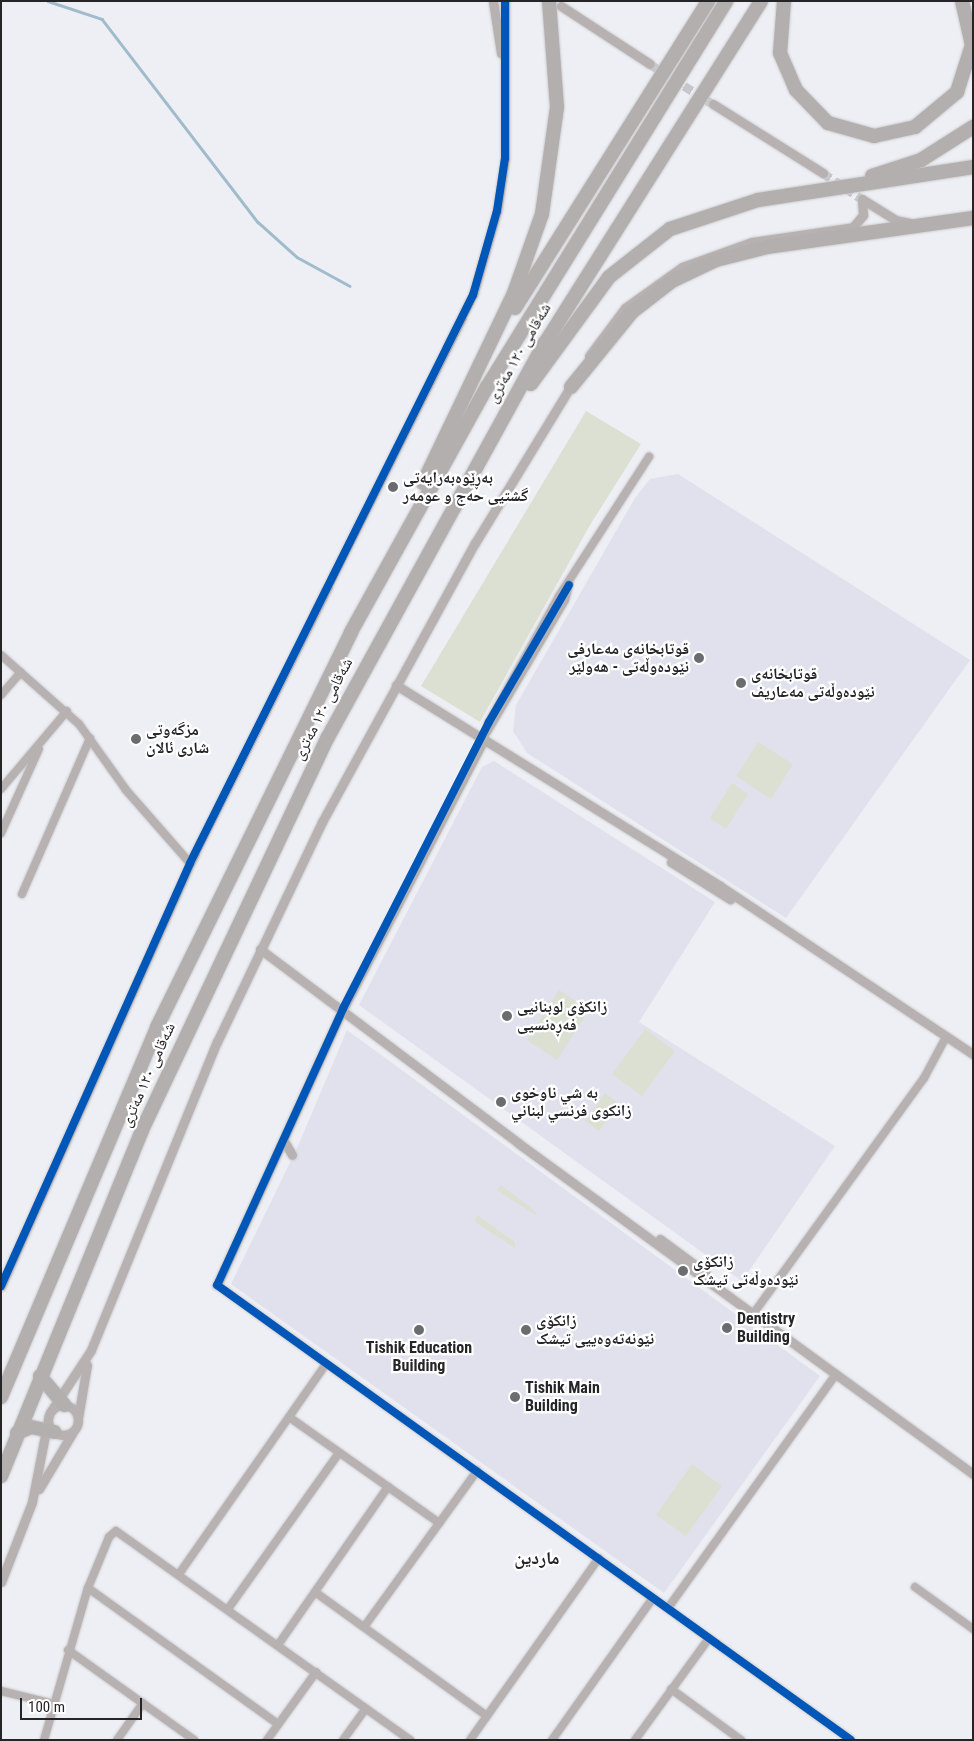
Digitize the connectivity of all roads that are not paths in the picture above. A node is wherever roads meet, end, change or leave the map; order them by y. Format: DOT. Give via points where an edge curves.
graph roads {
  1 [pos="493,1"];
  2 [pos="504,1"];
  3 [pos="708,1"];
  4 [pos="726,1"];
  5 [pos="761,1"];
  6 [pos="784,1"];
  7 [pos="962,1"];
  8 [pos="555,4"];
  9 [pos="650,64"];
  10 [pos="507,85"];
  11 [pos="713,104"];
  12 [pos="973,127"];
  13 [pos="973,167"];
  14 [pos="823,173"];
  15 [pos="789,196"];
  16 [pos="967,219"];
  17 [pos="470,384"];
  18 [pos="571,387"];
  19 [pos="648,456"];
  20 [pos="461,489"];
  21 [pos="402,535"];
  22 [pos="1,655"];
  23 [pos="21,672"];
  24 [pos="396,685"];
  25 [pos="1,694"];
  26 [pos="67,711"];
  27 [pos="90,738"];
  28 [pos="487,738"];
  29 [pos="42,740"];
  30 [pos="1,789"];
  31 [pos="1,833"];
  32 [pos="190,863"];
  33 [pos="22,894"];
  34 [pos="260,949"];
  35 [pos="343,1009"];
  36 [pos="946,1037"];
  37 [pos="973,1054"];
  38 [pos="505,1131"];
  39 [pos="284,1141"];
  40 [pos="292,1155"];
  41 [pos="216,1285"];
  42 [pos="1,1286"];
  43 [pos="756,1310"];
  44 [pos="91,1350"];
  45 [pos="16,1358"];
  46 [pos="326,1364"];
  47 [pos="1,1370"];
  48 [pos="836,1374"];
  49 [pos="40,1376"];
  50 [pos="1,1397"];
  51 [pos="54,1416"];
  52 [pos="289,1417"];
  53 [pos="78,1418"];
  54 [pos="73,1432"];
  55 [pos="17,1433"];
  56 [pos="339,1453"];
  57 [pos="477,1471"];
  58 [pos="973,1474"];
  59 [pos="1,1476"];
  60 [pos="388,1487"];
  61 [pos="32,1502"];
  62 [pos="439,1523"];
  63 [pos="599,1558"];
  64 [pos="179,1574"];
  65 [pos="1,1582"];
  66 [pos="915,1586"];
  67 [pos="88,1588"];
  68 [pos="315,1592"];
  69 [pos="653,1598"];
  70 [pos="668,1608"];
  71 [pos="228,1609"];
  72 [pos="364,1627"];
  73 [pos="973,1629"];
  74 [pos="709,1638"];
  75 [pos="278,1645"];
  76 [pos="68,1650"];
  77 [pos="316,1672"];
  78 [pos="671,1689"];
  79 [pos="1,1691"];
  80 [pos="143,1703"];
  81 [pos="54,1704"];
  82 [pos="366,1708"];
  83 [pos="487,1716"];
  84 [pos="278,1724"];
  85 [pos="554,1737"];
  86 [pos="841,1737"];
  87 [pos="44,1740"];
  88 [pos="117,1740"];
  89 [pos="193,1740"];
  90 [pos="267,1740"];
  91 [pos="343,1740"];
  92 [pos="410,1740"];
  93 [pos="470,1740"];
  94 [pos="564,1740"];
  95 [pos="635,1740"];
  96 [pos="741,1740"];
  97 [pos="851,1740"];
  1 -- 10 [label="street"];
  2 -- 10 [label="street"];
  3 -- 17 [label="highway"];
  4 -- 21 [label="highway, شەقامی ١٢٠ مەتری" via="577,235"];
  5 -- 20 [label="highway, شەقامی ١٢٠ مەتری" via="632,200"];
  6 -- 7 [label="highway" via="780,52 803,101 839,129 874,136 897,134 921,124 957,92 972,45"];
  8 -- 9 [label="street"];
  8 -- 17 [label="highway" via="557,107 542,214 517,285"];
  10 -- 32 [label="street" via="501,191 470,302"];
  11 -- 14 [label="street"];
  12 -- 15 [label="highway" via="929,155 892,171"];
  13 -- 15 [label="highway"];
  15 -- 20 [label="highway" via="689,220 627,260 574,320"];
  16 -- 18 [label="highway" via="744,251 701,266 657,291 632,312"];
  16 -- 18 [label="street" via="904,223 862,199 863,215 853,227 735,246 668,275 613,321"];
  17 -- 21 [label="highway"];
  18 -- 24 [label="street" via="484,528"];
  19 -- 28 [label="street" via="632,476 489,722"];
  20 -- 49 [label="highway, شەقامی ١٢٠ مەتری" via="328,737 215,970"];
  21 -- 45 [label="highway, شەقامی ١٢٠ مەتری" via="194,947"];
  22 -- 23 [label="street"];
  23 -- 25 [label="street"];
  23 -- 26 [label="street"];
  24 -- 28 [label="street"];
  24 -- 34 [label="street"];
  26 -- 27 [label="street"];
  26 -- 29 [label="street"];
  27 -- 32 [label="street" via="126,790"];
  27 -- 33 [label="street"];
  28 -- 35 [label="street"];
  28 -- 36 [label="street"];
  29 -- 30 [label="street"];
  29 -- 31 [label="street"];
  32 -- 42 [label="street"];
  34 -- 35 [label="street"];
  34 -- 44 [label="street" via="178,1133"];
  35 -- 38 [label="street"];
  35 -- 39 [label="street"];
  36 -- 37 [label="street"];
  36 -- 43 [label="street" via="924,1078"];
  38 -- 43 [label="street"];
  38 -- 48 [label="street"];
  39 -- 40 [label="street"];
  39 -- 41 [label="street"];
  41 -- 46 [label="street"];
  43 -- 48 [label="street"];
  44 -- 51 [label="street"];
  44 -- 53 [label="street"];
  45 -- 47 [label="highway"];
  45 -- 50 [label="highway, شەقامی ١٢٠ مەتری"];
  46 -- 52 [label="street"];
  46 -- 57 [label="street"];
  48 -- 58 [label="street"];
  48 -- 70 [label="street"];
  49 -- 51 [label="highway"];
  49 -- 55 [label="highway, شەقامی ١٢٠ مەتری"];
  51 -- 53 [label="street"];
  51 -- 54 [label="street"];
  51 -- 55 [label="highway"];
  51 -- 61 [label="street"];
  52 -- 56 [label="street"];
  52 -- 64 [label="street"];
  53 -- 54 [label="street"];
  54 -- 61 [label="street"];
  55 -- 59 [label="highway, شەقامی ١٢٠ مەتری"];
  56 -- 60 [label="street"];
  56 -- 71 [label="street"];
  57 -- 62 [label="street"];
  57 -- 63 [label="street"];
  60 -- 62 [label="street"];
  60 -- 68 [label="street"];
  61 -- 65 [label="street"];
  62 -- 72 [label="street"];
  63 -- 69 [label="street"];
  63 -- 83 [label="street"];
  64 -- 67 [label="street" via="116,1531 109,1537"];
  64 -- 71 [label="street"];
  66 -- 73 [label="street"];
  67 -- 76 [label="street"];
  67 -- 84 [label="street"];
  68 -- 72 [label="street"];
  68 -- 75 [label="street"];
  69 -- 70 [label="street"];
  69 -- 85 [label="street"];
  70 -- 74 [label="street"];
  71 -- 75 [label="street"];
  72 -- 83 [label="street"];
  74 -- 78 [label="street"];
  74 -- 86 [label="street"];
  75 -- 77 [label="street"];
  76 -- 80 [label="street"];
  76 -- 81 [label="street"];
  77 -- 82 [label="street"];
  77 -- 84 [label="street"];
  78 -- 95 [label="street"];
  78 -- 96 [label="street"];
  79 -- 81 [label="street"];
  80 -- 88 [label="street"];
  80 -- 89 [label="street"];
  81 -- 87 [label="street"];
  82 -- 91 [label="street"];
  82 -- 92 [label="street"];
  83 -- 93 [label="street"];
  84 -- 90 [label="street"];
  85 -- 94 [label="street"];
  86 -- 97 [label="street"];
}
